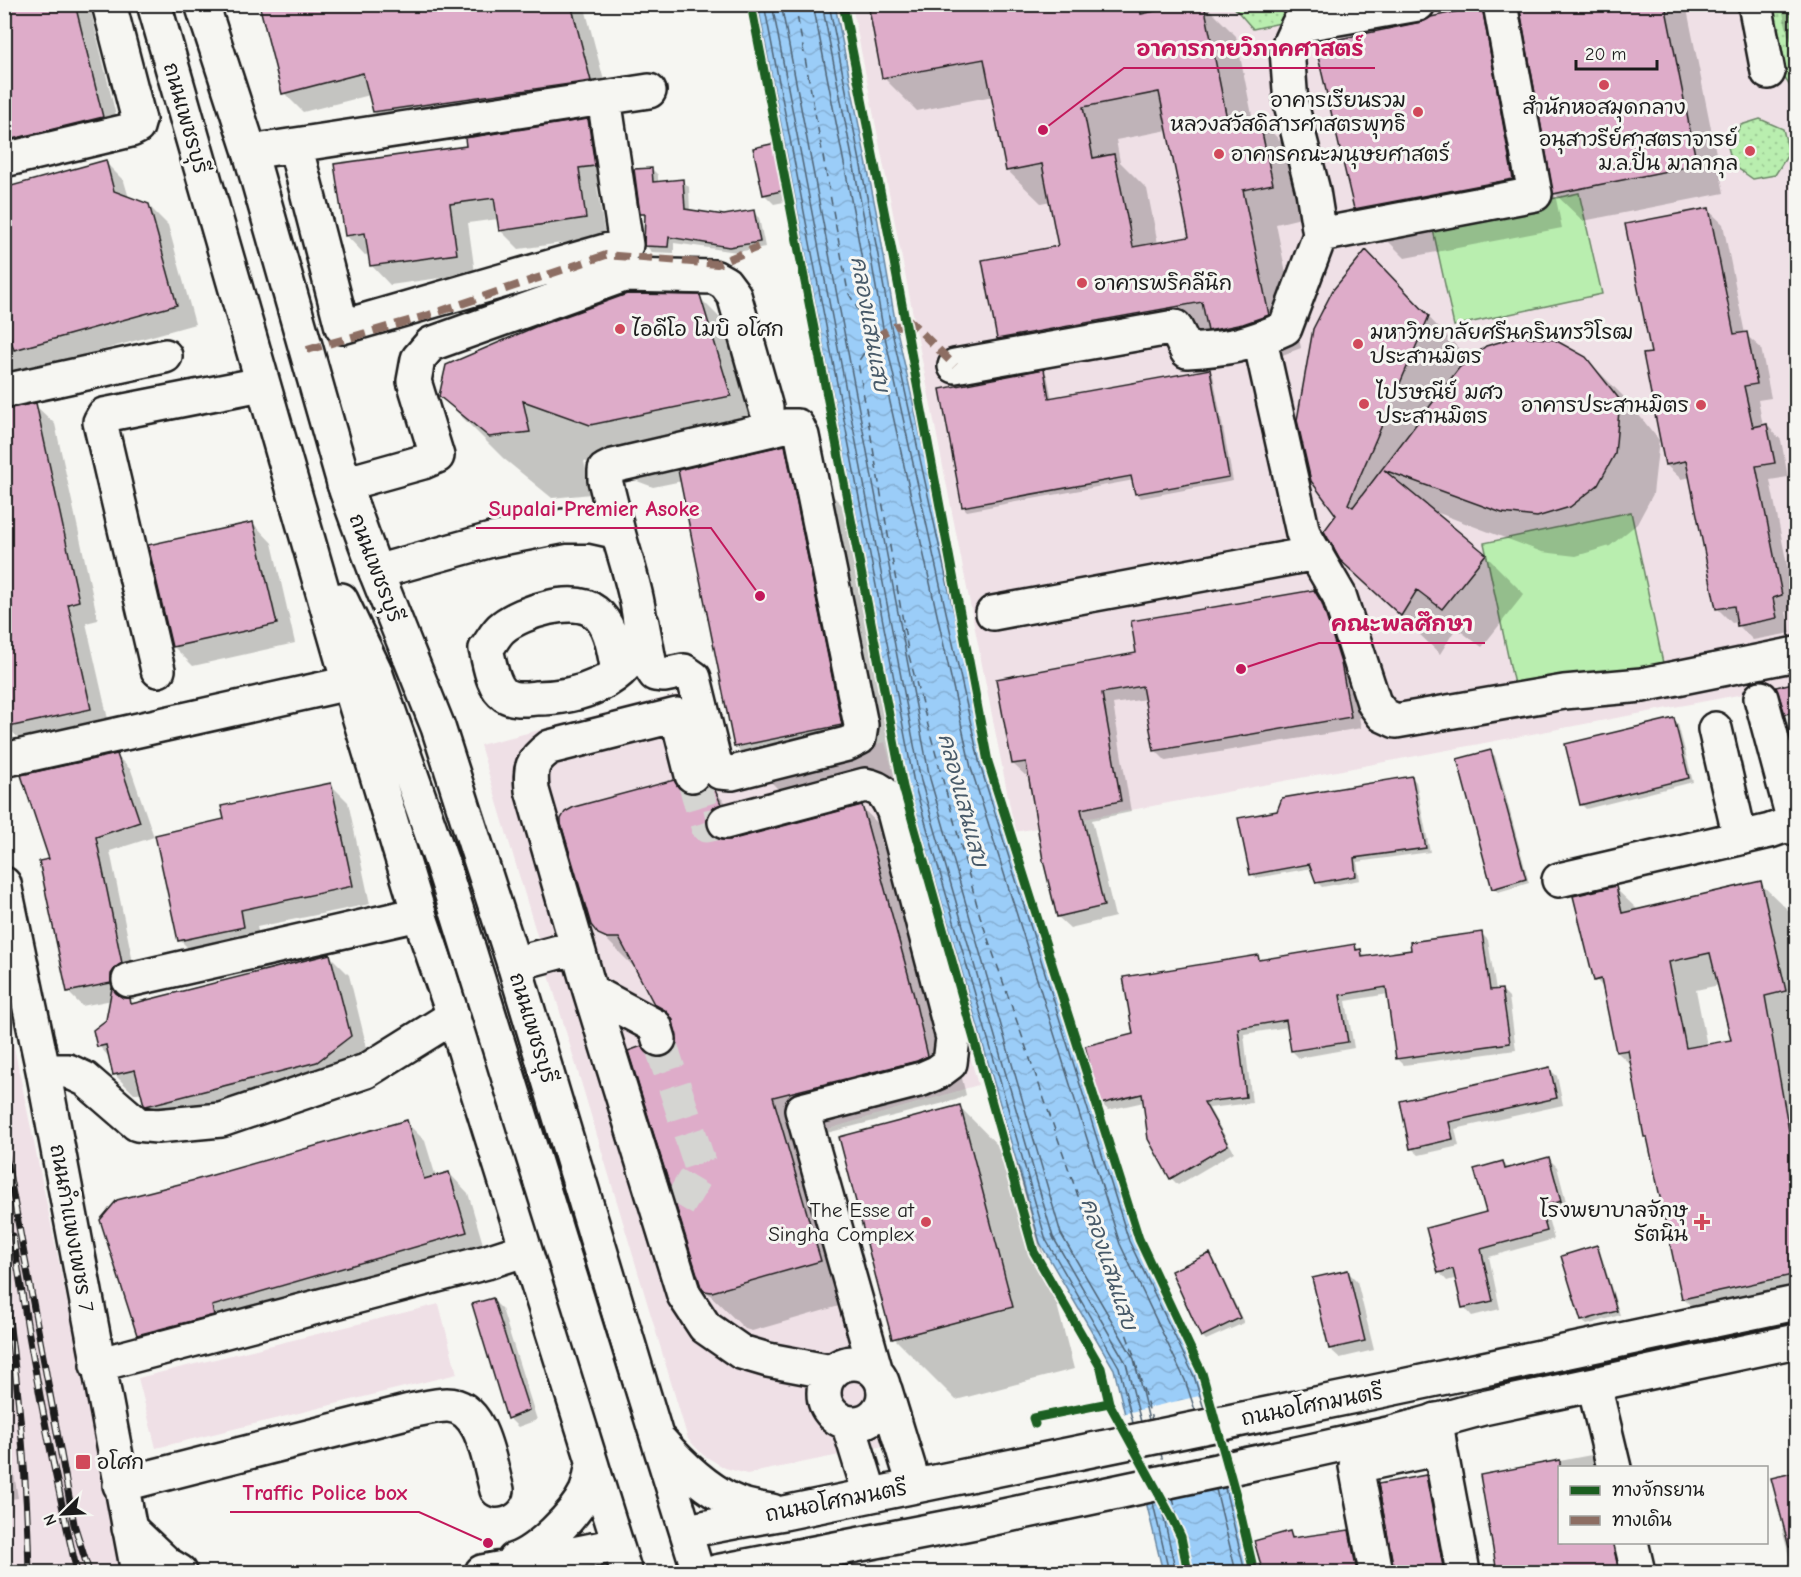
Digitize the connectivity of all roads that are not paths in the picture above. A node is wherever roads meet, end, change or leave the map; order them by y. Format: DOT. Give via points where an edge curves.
graph roads {
  1 [pos="109,4"];
  2 [pos="154,4"];
  3 [pos="202,4"];
  4 [pos="1418,4"];
  5 [pos="1500,4"];
  6 [pos="1755,4"];
  7 [pos="1768,72"];
  8 [pos="649,91"];
  9 [pos="604,98"];
  10 [pos="181,102"];
  11 [pos="137,112"];
  12 [pos="295,145"];
  13 [pos="250,152"];
  14 [pos="4,160"];
  15 [pos="1320,235"];
  16 [pos="1260,340"];
  17 [pos="165,356"];
  18 [pos="955,366"];
  19 [pos="262,384"];
  20 [pos="4,391"];
  21 [pos="766,408"];
  22 [pos="345,487"];
  23 [pos="618,532"];
  24 [pos="1316,553"];
  25 [pos="376,572"];
  26 [pos="993,613"];
  27 [pos="642,623"];
  28 [pos="1797,654"];
  29 [pos="158,670"];
  30 [pos="618,671"];
  31 [pos="361,676"];
  32 [pos="1761,698"];
  33 [pos="1715,729"];
  34 [pos="4,760"];
  35 [pos="692,776"];
  36 [pos="725,822"];
  37 [pos="1796,826"];
  38 [pos="1740,838"];
  39 [pos="1559,880"];
  40 [pos="4,884"];
  41 [pos="419,914"];
  42 [pos="578,947"];
  43 [pos="514,964"];
  44 [pos="129,980"];
  45 [pos="590,991"];
  46 [pos="454,1016"];
  47 [pos="659,1039"];
  48 [pos="43,1070"];
  49 [pos="596,1239"];
  50 [pos="529,1255"];
  51 [pos="1797,1304"];
  52 [pos="1797,1341"];
  53 [pos="97,1365"];
  54 [pos="832,1372"];
  55 [pos="880,1381"];
  56 [pos="1594,1385"];
  57 [pos="848,1423"];
  58 [pos="1438,1434"];
  59 [pos="658,1438"];
  60 [pos="594,1460"];
  61 [pos="1614,1466"];
  62 [pos="120,1485"];
  63 [pos="914,1485"];
  64 [pos="497,1490"];
  65 [pos="870,1494"];
  66 [pos="784,1513"];
  67 [pos="129,1528"];
  68 [pos="686,1530"];
  69 [pos="1631,1544"];
  70 [pos="625,1559"];
  71 [pos="772,1566"];
  72 [pos="138,1572"];
  73 [pos="180,1572"];
  74 [pos="480,1572"];
  75 [pos="662,1572"];
  76 [pos="697,1572"];
  77 [pos="716,1572"];
  78 [pos="1376,1572"];
  79 [pos="1463,1572"];
  80 [pos="1638,1572"];
  1 -- 11 [label="main road"];
  2 -- 10 [label="main road, ถนนเพชรบุรี"];
  3 -- 13 [label="main road, ถนนเพชรบุรี"];
  4 -- 15 [label="main road" via="1298,25 1287,49 1291,104"];
  5 -- 15 [label="main road" via="1535,194"];
  6 -- 7 [label="main road"];
  8 -- 9 [label="main road"];
  9 -- 12 [label="main road"];
  9 -- 12 [label="main road" via="627,245 342,327"];
  10 -- 11 [label="main road"];
  10 -- 19 [label="main road, ถนนเพชรบุรี"];
  11 -- 14 [label="main road" via="137,127 131,130"];
  12 -- 13 [label="main road"];
  13 -- 22 [label="main road, ถนนเพชรบุรี"];
  15 -- 16 [label="main road" via="1285,328"];
  16 -- 18 [label="main road" via="1227,349 1187,351 1175,327"];
  16 -- 24 [label="main road" via="1303,533"];
  17 -- 20 [label="main road"];
  19 -- 29 [label="main road" via="104,415 100,422"];
  19 -- 31 [label="main road, ถนนเพชรบุรี" via="298,508"];
  21 -- 22 [label="main road" via="734,295 724,283 714,277 624,275 431,344 418,359 414,381 437,456"];
  22 -- 25 [label="main road, ถนนเพชรบุรี"];
  22 -- 31 [label="main road, ถนนเพชรบุรี"];
  23 -- 25 [label="main road" via="564,526 491,540"];
  23 -- 27 [label="main road"];
  23 -- 27 [label="main road" via="605,470 796,426 802,436 861,725 859,738 732,773 720,772 694,678 684,671 655,674"];
  24 -- 26 [label="main road"];
  24 -- 28 [label="main road" via="1339,595 1374,703 1383,715 1396,721 1564,692 1642,685"];
  25 -- 43 [label="main road, ถนนเพชรบุรี" via="438,727"];
  27 -- 30 [label="main road" via="633,656"];
  31 -- 34 [label="main road"];
  31 -- 41 [label="main road, ถนนเพชรบุรี"];
  31 -- 75 [label="main road, ถนนเพชรบุรี, bridge" via="442,863"];
  32 -- 37 [label="main road"];
  33 -- 38 [label="main road"];
  35 -- 42 [label="main road" via="677,715 550,747 537,756 530,772 532,790"];
  36 -- 55 [label="main road" via="865,785 878,787 887,795 894,813 953,1038 950,1063 922,1079 802,1110"];
  37 -- 38 [label="main road"];
  38 -- 39 [label="main road"];
  40 -- 48 [label="main road, ถนนกำแพงเพชร 7"];
  41 -- 44 [label="main road"];
  41 -- 46 [label="main road, ถนนเพชรบุรี"];
  42 -- 43 [label="main road"];
  42 -- 45 [label="main road"];
  43 -- 49 [label="main road, ถนนเพชรบุรี"];
  45 -- 47 [label="main road" via="655,1026"];
  45 -- 54 [label="main road" via="684,1295 705,1327 741,1352"];
  46 -- 48 [label="main road" via="366,1071 221,1120 137,1124 85,1079 68,1071"];
  46 -- 50 [label="main road, ถนนเพชรบุรี"];
  48 -- 53 [label="main road, ถนนกำแพงเพชร 7"];
  49 -- 50 [label="main road" via="589,1265 566,1278 540,1271"];
  49 -- 59 [label="main road, ถนนเพชรบุรี"];
  50 -- 53 [label="main road" via="487,1262"];
  50 -- 60 [label="main road, ถนนเพชรบุรี"];
  51 -- 63 [label="main road, ถนนอโศกมนตรี"];
  52 -- 56 [label="main road, ถนนอโศกมนตรี"];
  53 -- 62 [label="main road, ถนนกำแพงเพชร 7"];
  54 -- 55 [label="main road" via="849,1363 859,1363 868,1366"];
  54 -- 57 [label="main road" via="824,1389 828,1409"];
  55 -- 57 [label="main road" via="884,1401 880,1410 864,1422"];
  55 -- 63 [label="main road"];
  56 -- 58 [label="main road, ถนนอโศกมนตรี" via="1483,1408"];
  56 -- 61 [label="main road"];
  57 -- 65 [label="main road"];
  58 -- 71 [label="main road, ถนนอโศกมนตรี" via="1392,1433"];
  58 -- 78 [label="main road" via="1356,1466"];
  58 -- 79 [label="main road"];
  59 -- 66 [label="main road" via="694,1475 730,1501"];
  59 -- 68 [label="main road, ถนนเพชรบุรี"];
  60 -- 70 [label="main road, ถนนเพชรบุรี"];
  60 -- 74 [label="main road" via="586,1492 561,1526 520,1558"];
  62 -- 64 [label="main road" via="449,1404 467,1411 478,1424"];
  62 -- 67 [label="main road, ถนนกำแพงเพชร 7"];
  63 -- 65 [label="main road, ถนนอโศกมนตรี"];
  65 -- 66 [label="main road, ถนนอโศกมนตรี"];
  66 -- 68 [label="main road, ถนนอโศกมนตรี"];
  67 -- 72 [label="main road, ถนนกำแพงเพชร 7"];
  67 -- 73 [label="main road"];
  68 -- 70 [label="main road, ถนนอโศกมนตรี"];
  68 -- 76 [label="main road, ถนนเพชรบุรี"];
  69 -- 80 [label="main road"];
  70 -- 74 [label="main road, ถนนอโศกมนตรี"];
  71 -- 77 [label="main road, ถนนอโศกมนตรี"];
}
